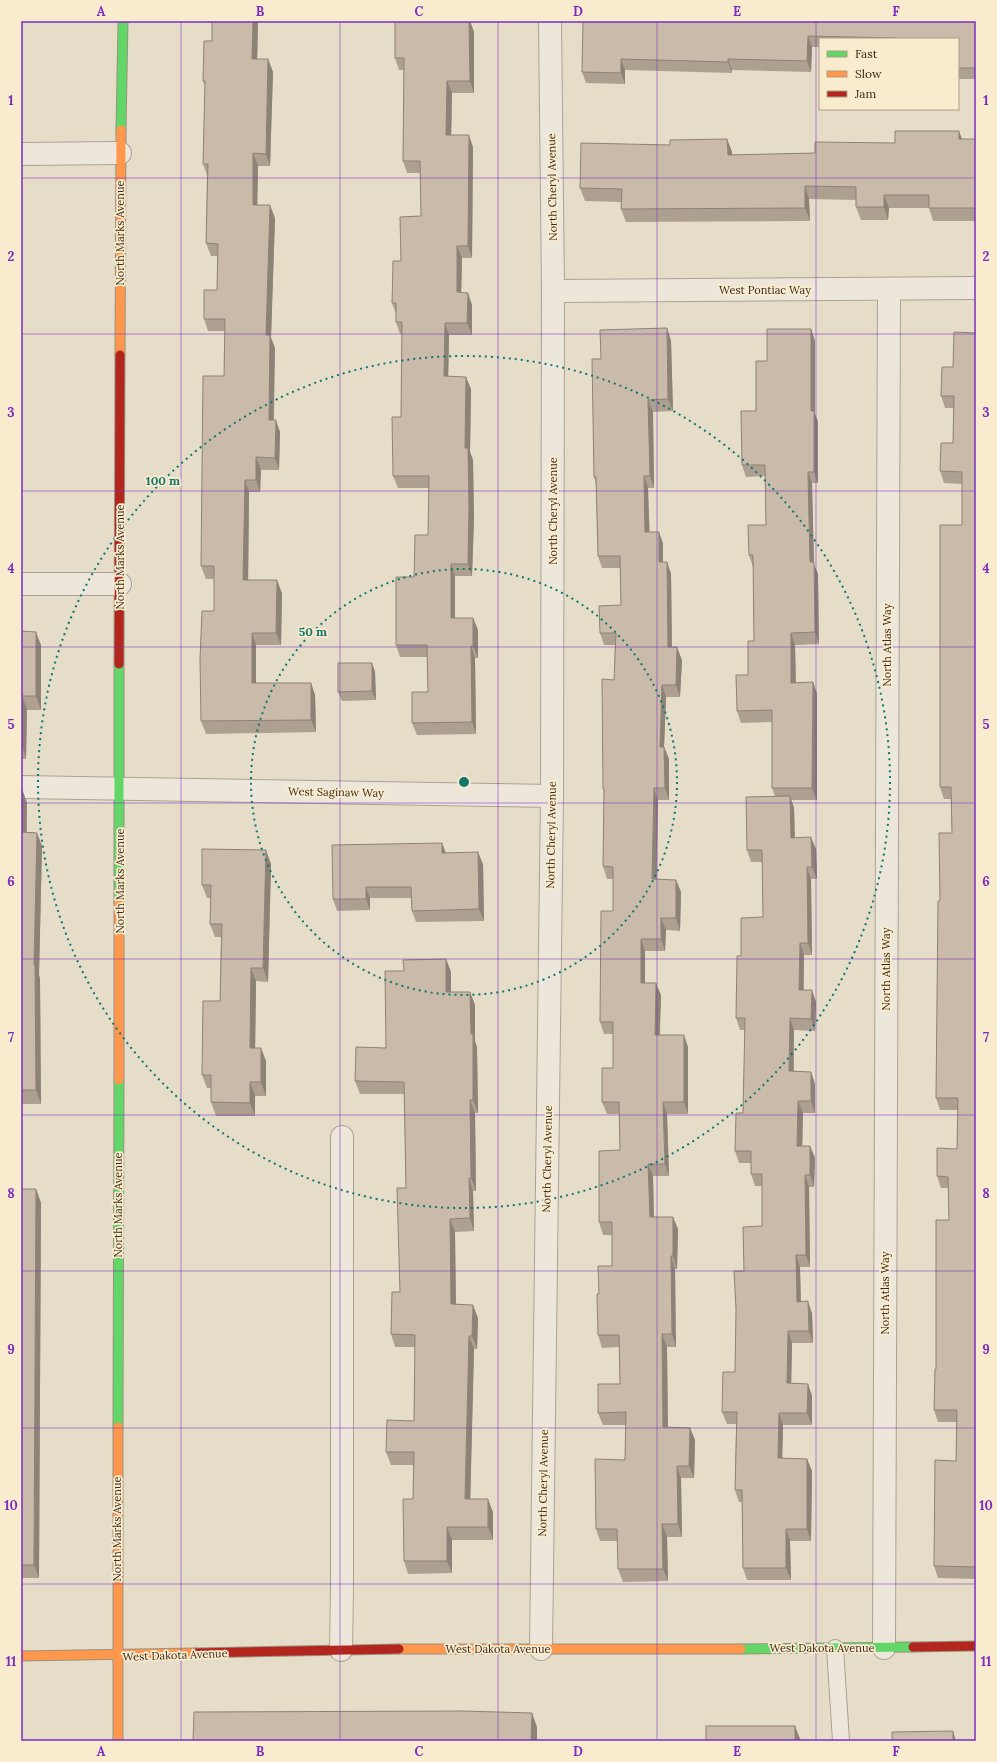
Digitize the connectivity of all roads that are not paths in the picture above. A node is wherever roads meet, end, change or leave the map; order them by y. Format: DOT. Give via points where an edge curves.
graph roads {
  1 [pos="123,21"];
  2 [pos="550,21"];
  3 [pos="120,153"];
  4 [pos="21,154"];
  5 [pos="976,288"];
  6 [pos="889,290"];
  7 [pos="554,291"];
  8 [pos="21,584"];
  9 [pos="120,584"];
  10 [pos="21,787"];
  11 [pos="120,788"];
  12 [pos="552,796"];
  13 [pos="342,1137"];
  14 [pos="976,1646"];
  15 [pos="835,1648"];
  16 [pos="884,1648"];
  17 [pos="540,1649"];
  18 [pos="340,1650"];
  19 [pos="21,1656"];
  20 [pos="117,1656"];
  21 [pos="118,1741"];
  22 [pos="841,1741"];
  1 -- 3 [label="main road, North Marks Avenue"];
  2 -- 7 [label="street, North Cheryl Avenue"];
  3 -- 4 [label="street"];
  3 -- 9 [label="main road, North Marks Avenue"];
  5 -- 6 [label="street, West Pontiac Way"];
  6 -- 7 [label="street, West Pontiac Way"];
  6 -- 16 [label="street, North Atlas Way"];
  7 -- 12 [label="street, North Cheryl Avenue"];
  8 -- 9 [label="street"];
  9 -- 11 [label="main road, North Marks Avenue"];
  10 -- 11 [label="street, West Saginaw Way"];
  11 -- 12 [label="street, West Saginaw Way"];
  11 -- 20 [label="main road, North Marks Avenue"];
  12 -- 17 [label="street, North Cheryl Avenue"];
  13 -- 18 [label="street"];
  14 -- 16 [label="main road, West Dakota Avenue"];
  15 -- 16 [label="main road, West Dakota Avenue"];
  15 -- 17 [label="main road, West Dakota Avenue"];
  15 -- 22 [label="lane"];
  17 -- 18 [label="main road, West Dakota Avenue"];
  18 -- 20 [label="main road, West Dakota Avenue"];
  19 -- 20 [label="main road, West Dakota Avenue"];
  20 -- 21 [label="main road, North Marks Avenue"];
}
